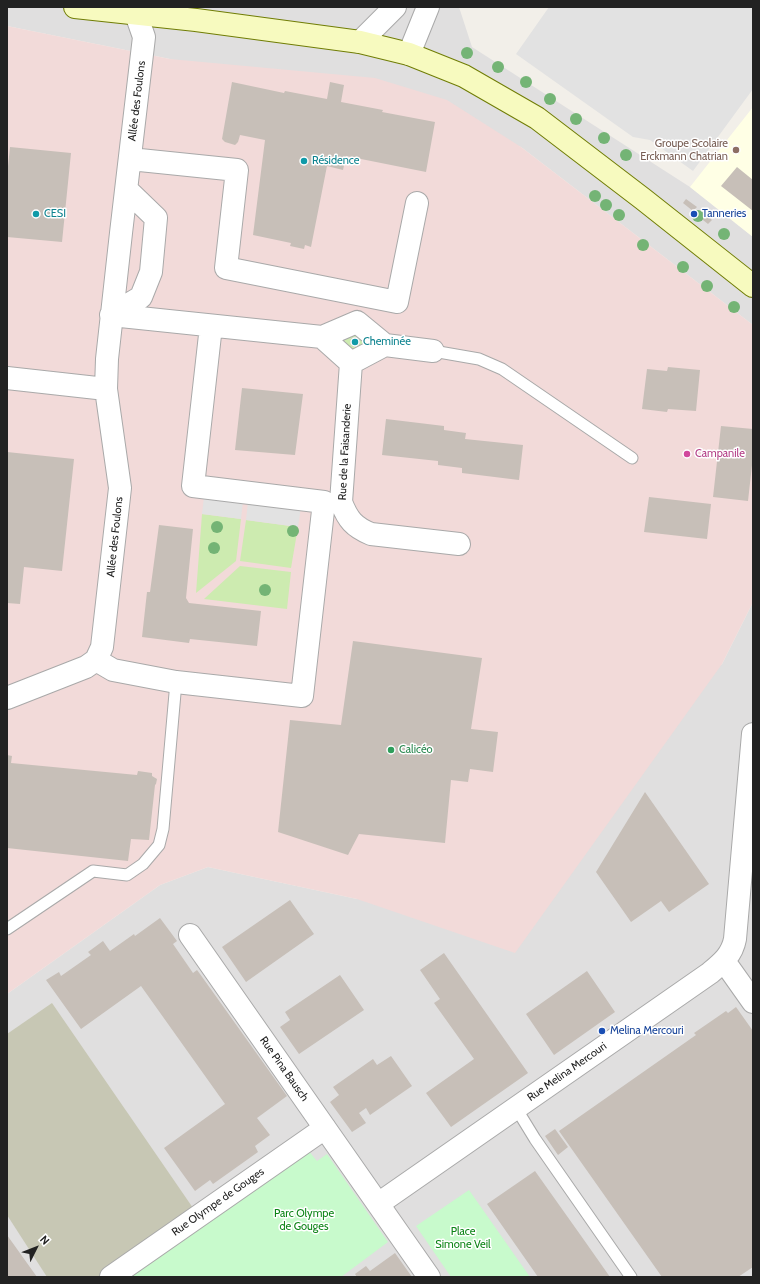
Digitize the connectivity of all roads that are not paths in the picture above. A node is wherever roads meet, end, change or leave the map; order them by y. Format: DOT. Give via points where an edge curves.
graph roads {
  1 [pos="75,7"];
  2 [pos="395,7"];
  3 [pos="428,7"];
  4 [pos="136,11"];
  5 [pos="360,42"];
  6 [pos="409,54"];
  7 [pos="130,159"];
  8 [pos="126,190"];
  9 [pos="417,203"];
  10 [pos="753,286"];
  11 [pos="111,316"];
  12 [pos="211,326"];
  13 [pos="322,337"];
  14 [pos="385,345"];
  15 [pos="433,351"];
  16 [pos="351,363"];
  17 [pos="7,378"];
  18 [pos="106,389"];
  19 [pos="632,458"];
  20 [pos="332,502"];
  21 [pos="459,544"];
  22 [pos="96,660"];
  23 [pos="176,682"];
  24 [pos="7,698"];
  25 [pos="753,734"];
  26 [pos="752,760"];
  27 [pos="7,929"];
  28 [pos="190,935"];
  29 [pos="724,961"];
  30 [pos="753,1002"];
  31 [pos="516,1108"];
  32 [pos="325,1128"];
  33 [pos="378,1204"];
  34 [pos="111,1277"];
  35 [pos="429,1277"];
  36 [pos="631,1277"];
  1 -- 4 [label="main road"];
  2 -- 5 [label="street"];
  3 -- 6 [label="street"];
  4 -- 5 [label="main road"];
  4 -- 7 [label="street, Allée des Foulons" via="144,37"];
  5 -- 6 [label="main road"];
  6 -- 10 [label="main road" via="464,76 537,118"];
  7 -- 8 [label="street, Allée des Foulons"];
  7 -- 9 [label="street" via="237,170 226,268 397,302"];
  8 -- 11 [label="street, Allée des Foulons"];
  8 -- 11 [label="street" via="156,218 151,272 141,297"];
  11 -- 12 [label="street"];
  11 -- 18 [label="street, Allée des Foulons"];
  12 -- 13 [label="street"];
  12 -- 20 [label="street" via="193,486"];
  13 -- 14 [label="street" via="357,322"];
  13 -- 16 [label="street"];
  14 -- 15 [label="street"];
  14 -- 16 [label="street"];
  15 -- 19 [label="lane" via="479,359 502,369"];
  16 -- 20 [label="street, Rue de la Faisanderie"];
  17 -- 18 [label="street"];
  18 -- 22 [label="street, Allée des Foulons" via="120,488 102,647"];
  20 -- 21 [label="street, Rue de la Faisanderie" via="359,529 371,534"];
  20 -- 23 [label="street" via="302,696"];
  22 -- 23 [label="street" via="113,670"];
  22 -- 24 [label="street" via="86,667"];
  23 -- 27 [label="lane" via="163,829 159,845 143,864 127,875 93,871"];
  25 -- 26 [label="street, Rue Melina Mercouri"];
  26 -- 29 [label="street, Rue Melina Mercouri" via="735,939 733,948"];
  28 -- 32 [label="street, Rue Pina Bausch"];
  29 -- 30 [label="street"];
  29 -- 31 [label="street, Rue Melina Mercouri"];
  31 -- 33 [label="street, Rue Melina Mercouri"];
  31 -- 36 [label="lane"];
  32 -- 33 [label="street, Rue Pina Bausch"];
  32 -- 34 [label="street, Rue Olympe de Gouges"];
  33 -- 35 [label="street, Rue Pina Bausch"];
}
